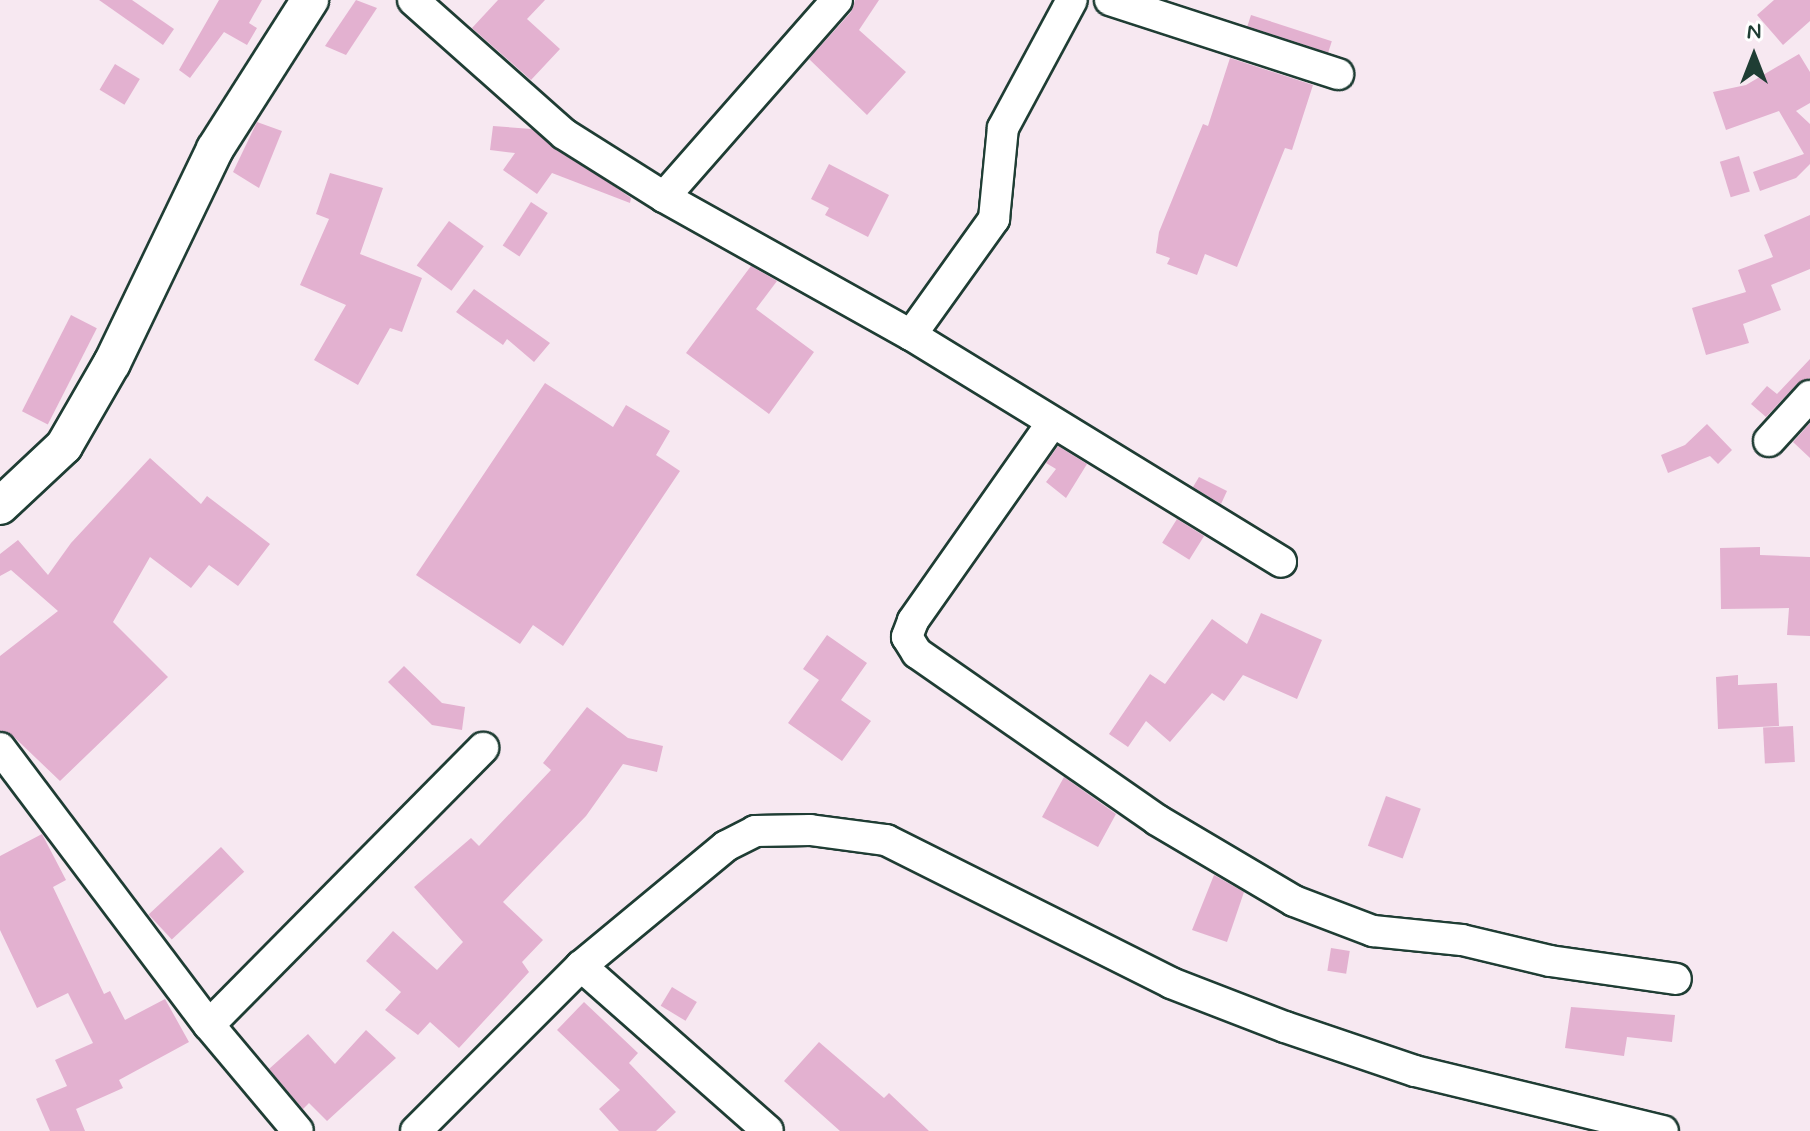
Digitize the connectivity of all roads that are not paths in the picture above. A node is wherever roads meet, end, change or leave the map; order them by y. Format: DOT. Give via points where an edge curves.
graph roads {
  1 [pos="310,0"];
  2 [pos="413,0"];
  3 [pos="837,0"];
  4 [pos="1072,0"];
  5 [pos="1110,0"];
  6 [pos="1338,74"];
  7 [pos="664,197"];
  8 [pos="911,335"];
  9 [pos="1810,396"];
  10 [pos="1052,423"];
  11 [pos="1769,441"];
  12 [pos="0,506"];
  13 [pos="1281,562"];
  14 [pos="0,748"];
  15 [pos="483,748"];
  16 [pos="581,966"];
  17 [pos="1676,979"];
  18 [pos="209,1025"];
  19 [pos="298,1131"];
  20 [pos="416,1131"];
  21 [pos="768,1131"];
  22 [pos="1663,1131"];
  1 -- 12 [label="street" via="215,149 112,363 64,446"];
  2 -- 7 [label="street" via="564,134"];
  3 -- 7 [label="street"];
  4 -- 8 [label="street" via="1003,128 994,219"];
  5 -- 6 [label="street"];
  7 -- 8 [label="street"];
  8 -- 10 [label="street"];
  9 -- 11 [label="street"];
  10 -- 13 [label="street"];
  10 -- 17 [label="street" via="913,621 907,637 917,653 1157,820 1294,901 1373,931 1462,940 1550,961"];
  14 -- 18 [label="street"];
  15 -- 18 [label="street"];
  16 -- 20 [label="street"];
  16 -- 21 [label="street"];
  16 -- 22 [label="street" via="726,846 755,831 810,830 886,840 1171,983 1285,1027 1415,1071"];
  18 -- 19 [label="street"];
}
